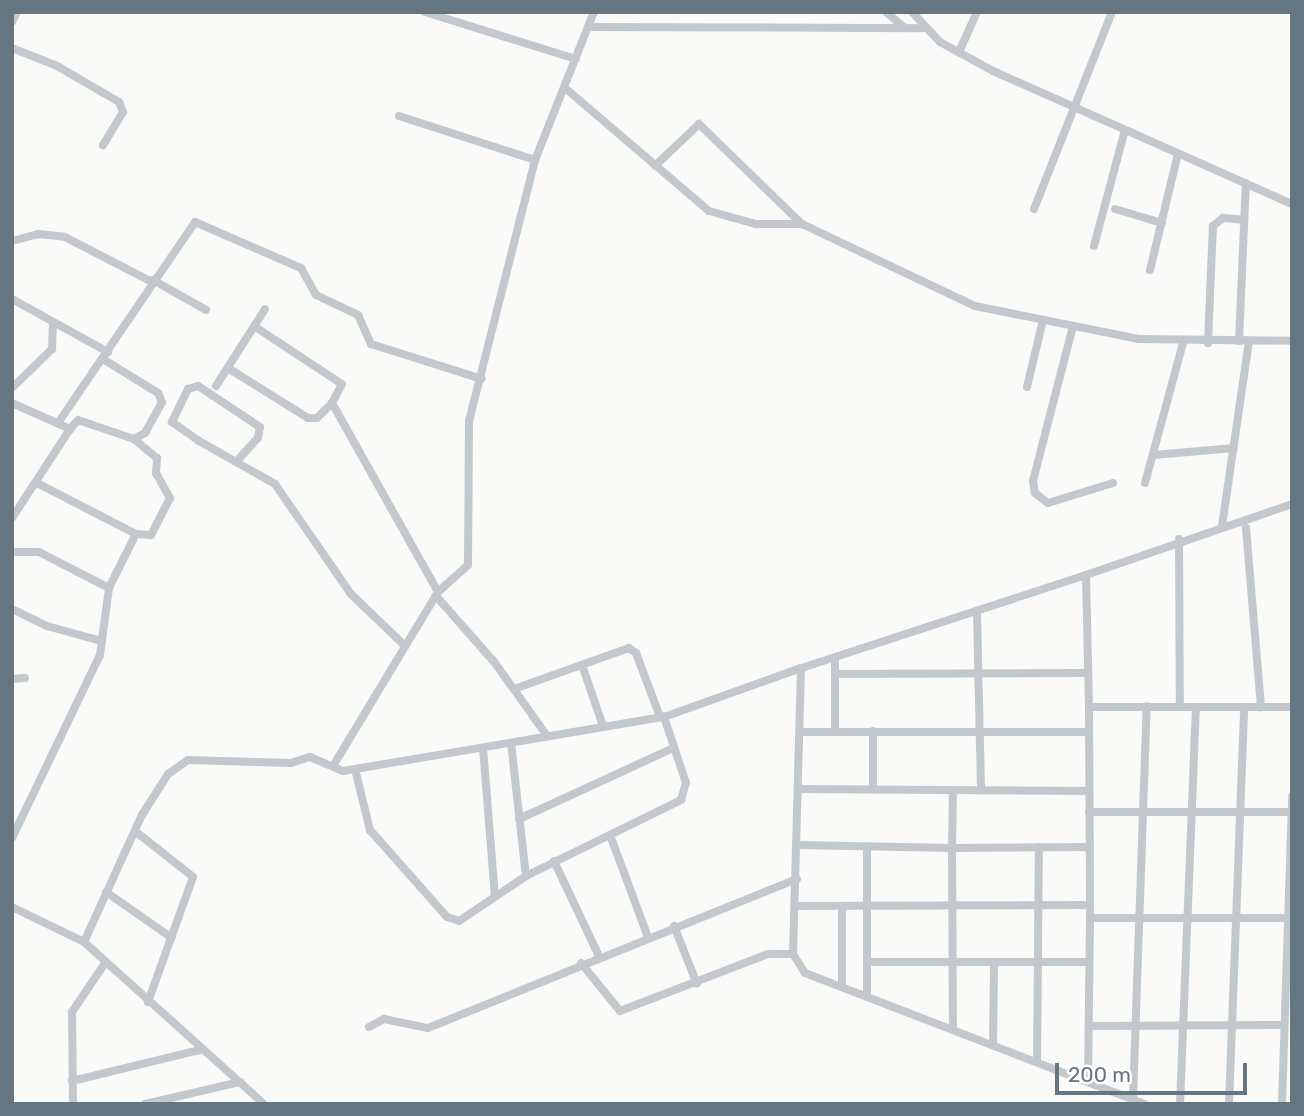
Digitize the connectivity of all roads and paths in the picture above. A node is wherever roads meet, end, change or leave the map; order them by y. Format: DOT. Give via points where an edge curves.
graph roads {
  1 [pos="18,12"];
  2 [pos="425,12"];
  3 [pos="594,12"];
  4 [pos="886,12"];
  5 [pos="977,12"];
  6 [pos="1112,12"];
  7 [pos="918,18"];
  8 [pos="12,22"];
  9 [pos="589,27"];
  10 [pos="905,28"];
  11 [pos="12,48"];
  12 [pos="959,52"];
  13 [pos="576,59"];
  14 [pos="565,88"];
  15 [pos="1075,110"];
  16 [pos="399,116"];
  17 [pos="1124,133"];
  18 [pos="103,145"];
  19 [pos="1178,153"];
  20 [pos="535,160"];
  21 [pos="656,166"];
  22 [pos="1246,183"];
  23 [pos="1292,204"];
  24 [pos="1034,209"];
  25 [pos="1115,209"];
  26 [pos="1244,220"];
  27 [pos="1162,223"];
  28 [pos="802,224"];
  29 [pos="12,241"];
  30 [pos="1094,246"];
  31 [pos="1150,270"];
  32 [pos="152,281"];
  33 [pos="12,299"];
  34 [pos="265,309"];
  35 [pos="206,310"];
  36 [pos="1043,320"];
  37 [pos="53,323"];
  38 [pos="254,326"];
  39 [pos="1073,326"];
  40 [pos="1239,341"];
  41 [pos="1292,341"];
  42 [pos="1250,342"];
  43 [pos="1183,343"];
  44 [pos="1208,343"];
  45 [pos="105,356"];
  46 [pos="228,368"];
  47 [pos="482,379"];
  48 [pos="216,386"];
  49 [pos="1027,387"];
  50 [pos="12,388"];
  51 [pos="12,403"];
  52 [pos="332,403"];
  53 [pos="58,423"];
  54 [pos="70,429"];
  55 [pos="134,439"];
  56 [pos="1234,448"];
  57 [pos="1154,455"];
  58 [pos="237,461"];
  59 [pos="1113,483"];
  60 [pos="1145,483"];
  61 [pos="38,484"];
  62 [pos="1292,505"];
  63 [pos="12,518"];
  64 [pos="1222,526"];
  65 [pos="1246,528"];
  66 [pos="136,534"];
  67 [pos="1180,539"];
  68 [pos="12,552"];
  69 [pos="1086,575"];
  70 [pos="109,588"];
  71 [pos="437,594"];
  72 [pos="12,609"];
  73 [pos="977,613"];
  74 [pos="101,641"];
  75 [pos="404,645"];
  76 [pos="835,659"];
  77 [pos="582,665"];
  78 [pos="801,668"];
  79 [pos="1088,673"];
  80 [pos="836,674"];
  81 [pos="978,674"];
  82 [pos="25,678"];
  83 [pos="12,679"];
  84 [pos="513,689"];
  85 [pos="1147,706"];
  86 [pos="1089,707"];
  87 [pos="1180,707"];
  88 [pos="1196,707"];
  89 [pos="1244,707"];
  90 [pos="1261,707"];
  91 [pos="1292,707"];
  92 [pos="662,717"];
  93 [pos="603,726"];
  94 [pos="835,730"];
  95 [pos="873,731"];
  96 [pos="800,732"];
  97 [pos="979,732"];
  98 [pos="1089,732"];
  99 [pos="547,736"];
  100 [pos="511,743"];
  101 [pos="483,748"];
  102 [pos="671,749"];
  103 [pos="332,766"];
  104 [pos="355,769"];
  105 [pos="873,788"];
  106 [pos="800,789"];
  107 [pos="953,790"];
  108 [pos="981,790"];
  109 [pos="1089,791"];
  110 [pos="1292,796"];
  111 [pos="1240,811"];
  112 [pos="1089,812"];
  113 [pos="1143,812"];
  114 [pos="1190,812"];
  115 [pos="1291,813"];
  116 [pos="519,819"];
  117 [pos="15,826"];
  118 [pos="135,831"];
  119 [pos="1292,831"];
  120 [pos="610,835"];
  121 [pos="12,838"];
  122 [pos="799,845"];
  123 [pos="867,847"];
  124 [pos="1039,847"];
  125 [pos="1090,847"];
  126 [pos="952,848"];
  127 [pos="1291,849"];
  128 [pos="554,861"];
  129 [pos="526,876"];
  130 [pos="797,879"];
  131 [pos="106,892"];
  132 [pos="495,896"];
  133 [pos="952,904"];
  134 [pos="1038,904"];
  135 [pos="869,905"];
  136 [pos="1090,905"];
  137 [pos="796,906"];
  138 [pos="842,906"];
  139 [pos="12,907"];
  140 [pos="1090,918"];
  141 [pos="1235,918"];
  142 [pos="1286,918"];
  143 [pos="1138,919"];
  144 [pos="1186,919"];
  145 [pos="674,926"];
  146 [pos="648,937"];
  147 [pos="172,938"];
  148 [pos="1289,938"];
  149 [pos="83,942"];
  150 [pos="793,954"];
  151 [pos="599,956"];
  152 [pos="105,962"];
  153 [pos="868,962"];
  154 [pos="1089,962"];
  155 [pos="952,963"];
  156 [pos="994,963"];
  157 [pos="1038,963"];
  158 [pos="581,964"];
  159 [pos="697,984"];
  160 [pos="842,986"];
  161 [pos="867,995"];
  162 [pos="148,1002"];
  163 [pos="1183,1025"];
  164 [pos="1089,1026"];
  165 [pos="1134,1026"];
  166 [pos="1231,1026"];
  167 [pos="1283,1026"];
  168 [pos="369,1027"];
  169 [pos="953,1030"];
  170 [pos="993,1045"];
  171 [pos="203,1049"];
  172 [pos="1037,1062"];
  173 [pos="72,1080"];
  174 [pos="240,1082"];
  175 [pos="1088,1082"];
  176 [pos="1133,1099"];
  177 [pos="73,1104"];
  178 [pos="145,1104"];
  179 [pos="264,1104"];
  180 [pos="1145,1104"];
  181 [pos="1180,1104"];
  182 [pos="1229,1104"];
  183 [pos="1282,1104"];
  1 -- 8 [label="street"];
  2 -- 13 [label="street"];
  3 -- 9 [label="street"];
  4 -- 10 [label="street"];
  5 -- 12 [label="street"];
  6 -- 15 [label="street"];
  7 -- 10 [label="street"];
  7 -- 12 [label="street"];
  9 -- 10 [label="street"];
  9 -- 13 [label="street"];
  11 -- 18 [label="street" via="57,66 119,102 122,112"];
  12 -- 15 [label="street"];
  13 -- 14 [label="street"];
  14 -- 20 [label="street"];
  14 -- 21 [label="street"];
  15 -- 17 [label="street"];
  15 -- 24 [label="street"];
  16 -- 20 [label="street"];
  17 -- 19 [label="street"];
  17 -- 30 [label="street"];
  19 -- 22 [label="street"];
  19 -- 27 [label="street"];
  20 -- 47 [label="street"];
  21 -- 28 [label="street" via="709,211 756,224"];
  21 -- 28 [label="street" via="699,124"];
  22 -- 23 [label="street"];
  22 -- 26 [label="street"];
  25 -- 27 [label="street"];
  26 -- 40 [label="street"];
  26 -- 44 [label="street" via="1223,218 1213,226"];
  27 -- 31 [label="street"];
  28 -- 36 [label="street" via="975,306"];
  29 -- 32 [label="street" via="38,234 65,237"];
  32 -- 35 [label="street"];
  32 -- 45 [label="street"];
  32 -- 47 [label="street" via="191,225 201,221 301,268 316,295 358,315 372,344"];
  33 -- 37 [label="street"];
  34 -- 38 [label="street"];
  36 -- 39 [label="street"];
  36 -- 49 [label="street"];
  37 -- 45 [label="street"];
  37 -- 50 [label="street" via="52,349"];
  38 -- 46 [label="street"];
  38 -- 52 [label="street" via="337,378 342,388"];
  39 -- 43 [label="street"];
  39 -- 59 [label="street" via="1033,481 1035,493 1048,503"];
  40 -- 42 [label="street"];
  40 -- 44 [label="street"];
  41 -- 42 [label="street"];
  42 -- 56 [label="street"];
  43 -- 44 [label="street"];
  43 -- 57 [label="street"];
  45 -- 53 [label="street"];
  45 -- 55 [label="street" via="162,398 148,428"];
  46 -- 48 [label="street"];
  46 -- 52 [label="street" via="307,418 317,418"];
  47 -- 71 [label="street" via="469,421 468,565"];
  51 -- 53 [label="street"];
  52 -- 71 [label="street"];
  53 -- 54 [label="street"];
  54 -- 55 [label="street" via="78,420"];
  54 -- 61 [label="street"];
  55 -- 66 [label="street" via="157,458 156,473 170,498 151,535"];
  56 -- 57 [label="street"];
  56 -- 64 [label="street"];
  57 -- 60 [label="street"];
  58 -- 58 [label="street" via="172,422 188,389 198,386 260,427 258,438"];
  58 -- 75 [label="street" via="275,484 351,594"];
  61 -- 63 [label="street"];
  61 -- 66 [label="street"];
  62 -- 64 [label="street"];
  64 -- 67 [label="street"];
  65 -- 90 [label="street"];
  66 -- 70 [label="street"];
  67 -- 69 [label="street"];
  67 -- 87 [label="street"];
  68 -- 70 [label="street" via="39,552"];
  69 -- 73 [label="street"];
  69 -- 79 [label="street"];
  70 -- 74 [label="street"];
  71 -- 75 [label="street"];
  71 -- 84 [label="street"];
  72 -- 74 [label="street" via="47,626"];
  73 -- 76 [label="street"];
  73 -- 81 [label="street"];
  74 -- 117 [label="street" via="100,655"];
  75 -- 103 [label="street"];
  76 -- 78 [label="street"];
  76 -- 80 [label="street"];
  77 -- 84 [label="street"];
  77 -- 92 [label="street" via="634,650"];
  77 -- 93 [label="street"];
  78 -- 92 [label="street"];
  78 -- 96 [label="street"];
  79 -- 81 [label="street"];
  79 -- 86 [label="street"];
  80 -- 81 [label="street"];
  80 -- 94 [label="street"];
  81 -- 97 [label="street"];
  82 -- 83 [label="street"];
  84 -- 99 [label="street"];
  85 -- 86 [label="street"];
  85 -- 87 [label="street"];
  85 -- 113 [label="street"];
  86 -- 98 [label="street"];
  87 -- 88 [label="street"];
  88 -- 89 [label="street"];
  88 -- 114 [label="street"];
  89 -- 90 [label="street"];
  89 -- 111 [label="street"];
  90 -- 91 [label="street"];
  92 -- 93 [label="street"];
  92 -- 102 [label="street"];
  93 -- 99 [label="street"];
  94 -- 95 [label="street"];
  94 -- 96 [label="street"];
  95 -- 97 [label="street"];
  95 -- 105 [label="street"];
  96 -- 106 [label="street"];
  97 -- 98 [label="street"];
  97 -- 108 [label="street"];
  98 -- 109 [label="street"];
  99 -- 100 [label="street"];
  100 -- 101 [label="street"];
  100 -- 116 [label="street"];
  101 -- 104 [label="street"];
  101 -- 132 [label="street"];
  102 -- 116 [label="street"];
  102 -- 120 [label="street" via="687,794"];
  103 -- 104 [label="street"];
  103 -- 118 [label="street" via="310,757 291,763 188,760 168,774"];
  104 -- 132 [label="street" via="370,830 447,917 459,920"];
  105 -- 106 [label="street"];
  105 -- 107 [label="street"];
  106 -- 122 [label="street"];
  107 -- 108 [label="street"];
  107 -- 126 [label="street"];
  108 -- 109 [label="street"];
  109 -- 112 [label="street"];
  110 -- 115 [label="street"];
  111 -- 114 [label="street"];
  111 -- 115 [label="street"];
  111 -- 141 [label="street"];
  112 -- 113 [label="street"];
  112 -- 125 [label="street"];
  113 -- 114 [label="street"];
  113 -- 143 [label="street"];
  114 -- 144 [label="street"];
  115 -- 119 [label="street"];
  116 -- 129 [label="street"];
  117 -- 121 [label="street"];
  118 -- 131 [label="street"];
  118 -- 147 [label="street" via="193,877"];
  119 -- 127 [label="street"];
  120 -- 128 [label="street"];
  120 -- 146 [label="street"];
  122 -- 123 [label="street"];
  122 -- 130 [label="street"];
  123 -- 126 [label="street"];
  123 -- 135 [label="street"];
  124 -- 125 [label="street"];
  124 -- 126 [label="street"];
  124 -- 134 [label="street"];
  125 -- 136 [label="street"];
  126 -- 133 [label="street"];
  127 -- 142 [label="street"];
  128 -- 129 [label="street"];
  128 -- 151 [label="street"];
  129 -- 132 [label="street"];
  130 -- 137 [label="street"];
  130 -- 145 [label="street"];
  131 -- 147 [label="street"];
  131 -- 149 [label="street"];
  133 -- 134 [label="street"];
  133 -- 135 [label="street"];
  133 -- 155 [label="street"];
  134 -- 136 [label="street"];
  134 -- 157 [label="street"];
  135 -- 138 [label="street"];
  135 -- 153 [label="street"];
  136 -- 140 [label="street"];
  137 -- 138 [label="street"];
  137 -- 150 [label="street"];
  138 -- 160 [label="street"];
  139 -- 149 [label="street"];
  140 -- 143 [label="street"];
  140 -- 154 [label="street"];
  141 -- 142 [label="street"];
  141 -- 144 [label="street"];
  141 -- 166 [label="street"];
  142 -- 148 [label="street"];
  143 -- 144 [label="street"];
  143 -- 165 [label="street"];
  144 -- 163 [label="street"];
  145 -- 146 [label="street"];
  145 -- 159 [label="street"];
  146 -- 151 [label="street"];
  147 -- 162 [label="street"];
  148 -- 167 [label="street"];
  149 -- 152 [label="street"];
  150 -- 159 [label="street" via="768,954"];
  150 -- 160 [label="street" via="799,970"];
  151 -- 158 [label="street"];
  152 -- 162 [label="street"];
  152 -- 173 [label="street" via="72,1012"];
  153 -- 155 [label="street"];
  153 -- 161 [label="street"];
  154 -- 157 [label="street"];
  154 -- 164 [label="street"];
  155 -- 156 [label="street"];
  155 -- 169 [label="street"];
  156 -- 157 [label="street"];
  156 -- 170 [label="street"];
  157 -- 172 [label="street"];
  158 -- 159 [label="street" via="620,1011"];
  158 -- 168 [label="street" via="428,1028 384,1019"];
  160 -- 161 [label="street"];
  161 -- 169 [label="street"];
  162 -- 171 [label="street"];
  163 -- 165 [label="street"];
  163 -- 166 [label="street"];
  163 -- 181 [label="street"];
  164 -- 165 [label="street"];
  164 -- 175 [label="street"];
  165 -- 176 [label="street"];
  166 -- 167 [label="street"];
  166 -- 182 [label="street"];
  167 -- 183 [label="street"];
  169 -- 170 [label="street"];
  170 -- 172 [label="street"];
  171 -- 173 [label="street"];
  171 -- 174 [label="street"];
  172 -- 175 [label="street"];
  173 -- 177 [label="street"];
  174 -- 178 [label="street"];
  174 -- 179 [label="street"];
  175 -- 176 [label="street"];
  176 -- 180 [label="street"];
}
